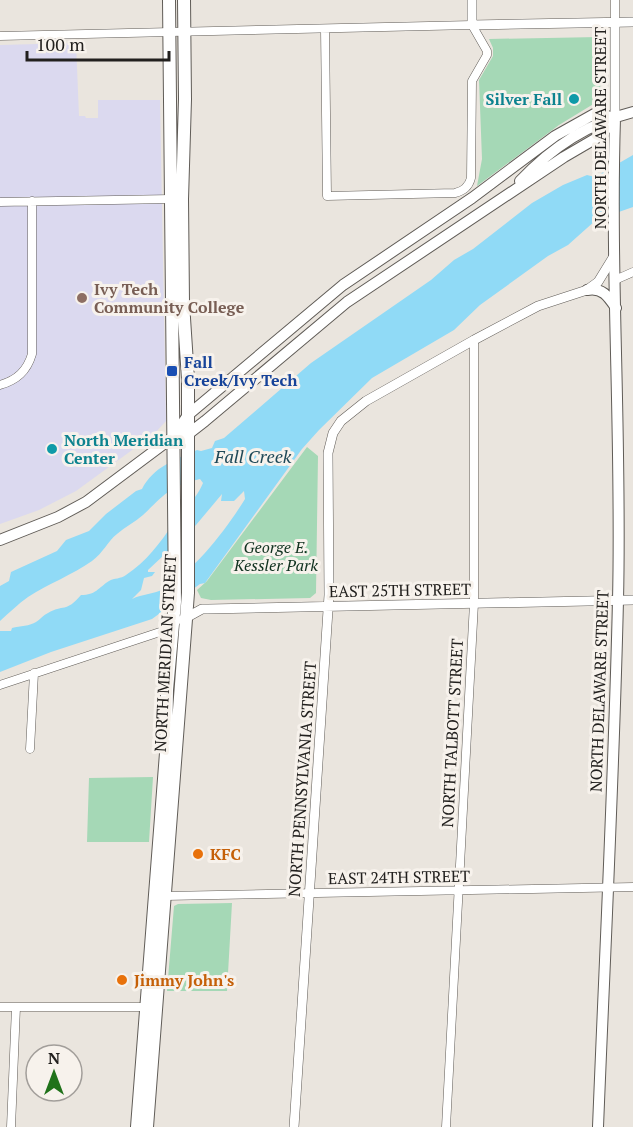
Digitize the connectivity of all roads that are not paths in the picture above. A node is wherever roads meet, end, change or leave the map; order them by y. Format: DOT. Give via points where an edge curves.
graph roads {
  1 [pos="169,0"];
  2 [pos="184,0"];
  3 [pos="472,0"];
  4 [pos="615,0"];
  5 [pos="615,22"];
  6 [pos="633,22"];
  7 [pos="472,25"];
  8 [pos="325,29"];
  9 [pos="177,32"];
  10 [pos="0,36"];
  11 [pos="633,112"];
  12 [pos="615,118"];
  13 [pos="171,199"];
  14 [pos="32,201"];
  15 [pos="0,202"];
  16 [pos="614,252"];
  17 [pos="633,272"];
  18 [pos="615,280"];
  19 [pos="587,290"];
  20 [pos="616,308"];
  21 [pos="474,340"];
  22 [pos="0,385"];
  23 [pos="188,415"];
  24 [pos="187,435"];
  25 [pos="173,437"];
  26 [pos="0,540"];
  27 [pos="618,600"];
  28 [pos="633,600"];
  29 [pos="474,603"];
  30 [pos="328,606"];
  31 [pos="186,617"];
  32 [pos="172,628"];
  33 [pos="33,673"];
  34 [pos="0,685"];
  35 [pos="30,749"];
  36 [pos="607,887"];
  37 [pos="633,887"];
  38 [pos="458,890"];
  39 [pos="310,893"];
  40 [pos="165,896"];
  41 [pos="0,1006"];
  42 [pos="146,1006"];
  43 [pos="16,1007"];
  44 [pos="10,1127"];
  45 [pos="137,1127"];
  46 [pos="147,1127"];
  47 [pos="294,1127"];
  48 [pos="446,1127"];
  49 [pos="598,1127"];
  1 -- 9 [label="main road, NORTH MERIDIAN STREET"];
  2 -- 9 [label="main road, NORTH MERIDIAN STREET"];
  3 -- 7 [label="street"];
  4 -- 5 [label="street, NORTH DELAWARE STREET"];
  5 -- 6 [label="street"];
  5 -- 7 [label="street"];
  5 -- 12 [label="street, NORTH DELAWARE STREET"];
  7 -- 8 [label="street"];
  7 -- 8 [label="street" via="487,55 472,81 470,182 456,193 327,196"];
  8 -- 9 [label="street"];
  9 -- 10 [label="street"];
  9 -- 13 [label="main road, NORTH MERIDIAN STREET"];
  9 -- 23 [label="main road, NORTH MERIDIAN STREET"];
  11 -- 12 [label="main road"];
  12 -- 16 [label="main road, NORTH DELAWARE STREET"];
  12 -- 23 [label="main road" via="596,113 555,136 343,285"];
  12 -- 24 [label="main road" via="600,136 348,302"];
  13 -- 14 [label="street"];
  13 -- 25 [label="main road, NORTH MERIDIAN STREET"];
  14 -- 15 [label="street"];
  14 -- 22 [label="street" via="32,354 25,370"];
  16 -- 18 [label="main road, NORTH DELAWARE STREET"];
  16 -- 19 [label="street" via="598,282"];
  17 -- 18 [label="street"];
  18 -- 20 [label="main road, NORTH DELAWARE STREET"];
  19 -- 20 [label="main road" via="600,290"];
  19 -- 21 [label="street" via="538,306"];
  20 -- 27 [label="main road, NORTH DELAWARE STREET"];
  21 -- 29 [label="street, NORTH TALBOTT STREET"];
  21 -- 30 [label="street, NORTH PENNSYLVANIA STREET" via="366,401 345,417 333,433 328,453"];
  23 -- 24 [label="main road, NORTH MERIDIAN STREET"];
  23 -- 25 [label="main road"];
  24 -- 25 [label="main road"];
  24 -- 31 [label="main road, NORTH MERIDIAN STREET"];
  25 -- 26 [label="main road" via="86,502"];
  25 -- 32 [label="main road, NORTH MERIDIAN STREET"];
  27 -- 28 [label="street, EAST 25TH STREET"];
  27 -- 29 [label="street, EAST 25TH STREET"];
  27 -- 36 [label="main road, NORTH DELAWARE STREET"];
  29 -- 30 [label="street, EAST 25TH STREET"];
  29 -- 38 [label="street, NORTH TALBOTT STREET"];
  30 -- 31 [label="street, EAST 25TH STREET" via="202,609"];
  30 -- 39 [label="street, NORTH PENNSYLVANIA STREET"];
  31 -- 32 [label="street, EAST 25TH STREET"];
  31 -- 40 [label="main road, NORTH MERIDIAN STREET"];
  32 -- 33 [label="street"];
  32 -- 42 [label="main road, NORTH MERIDIAN STREET"];
  33 -- 34 [label="street"];
  33 -- 35 [label="street"];
  36 -- 37 [label="street, EAST 24TH STREET"];
  36 -- 38 [label="street, EAST 24TH STREET"];
  36 -- 49 [label="main road, NORTH DELAWARE STREET"];
  38 -- 39 [label="street, EAST 24TH STREET"];
  38 -- 48 [label="street, NORTH TALBOTT STREET"];
  39 -- 40 [label="street, EAST 24TH STREET"];
  39 -- 47 [label="street, NORTH PENNSYLVANIA STREET"];
  40 -- 46 [label="main road, NORTH MERIDIAN STREET"];
  41 -- 43 [label="street"];
  42 -- 43 [label="street"];
  42 -- 45 [label="main road, NORTH MERIDIAN STREET"];
  43 -- 44 [label="street"];
}
